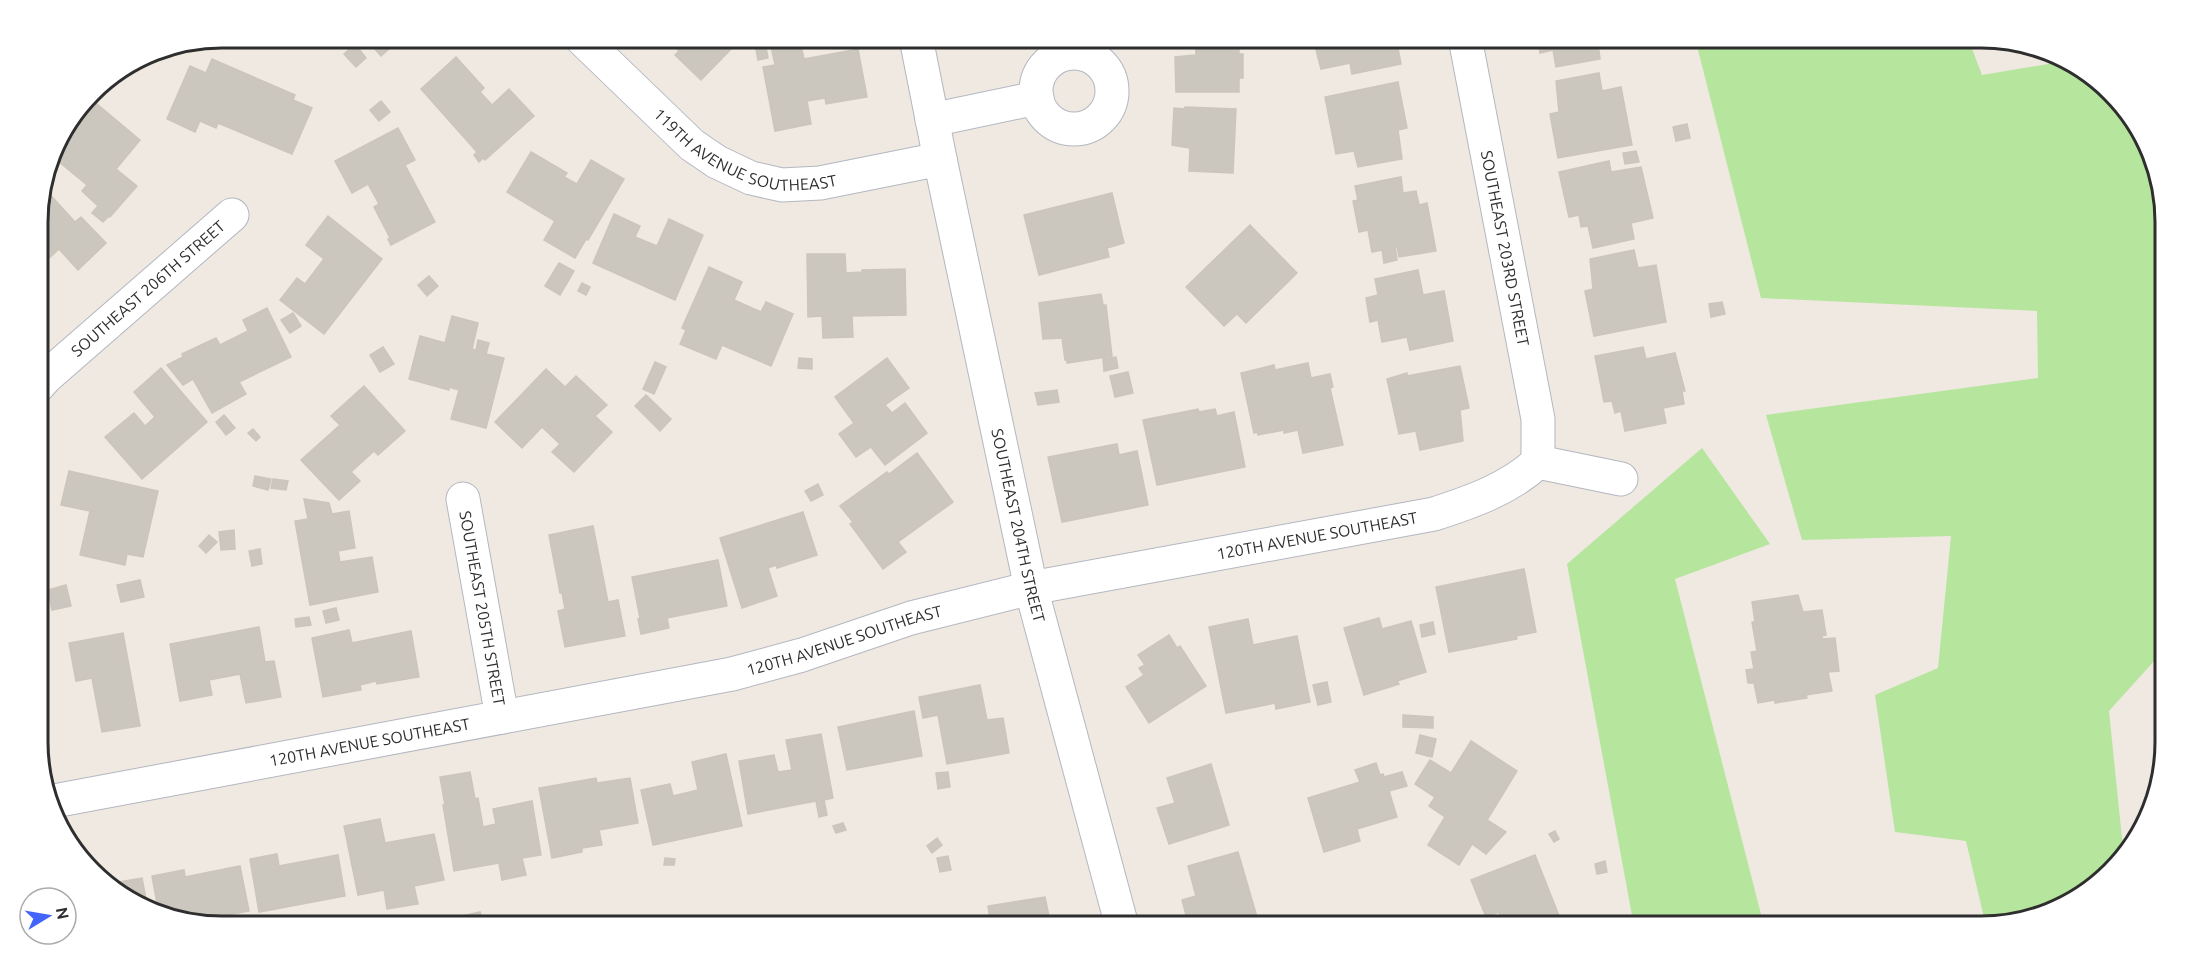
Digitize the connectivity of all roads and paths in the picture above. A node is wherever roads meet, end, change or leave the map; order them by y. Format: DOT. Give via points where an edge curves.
graph roads {
  1 [pos="591,48"];
  2 [pos="918,48"];
  3 [pos="1467,48"];
  4 [pos="1037,98"];
  5 [pos="932,120"];
  6 [pos="940,159"];
  7 [pos="232,214"];
  8 [pos="48,375"];
  9 [pos="1538,462"];
  10 [pos="1621,479"];
  11 [pos="463,499"];
  12 [pos="1031,588"];
  13 [pos="502,717"];
  14 [pos="58,800"];
  15 [pos="1119,916"];
  1 -- 6 [label="street, 119TH AVENUE SOUTHEAST" via="692,145 751,178 782,185 820,183"];
  2 -- 5 [label="street, SOUTHEAST 204TH STREET"];
  3 -- 9 [label="street, SOUTHEAST 203RD STREET" via="1538,419"];
  4 -- 5 [label="street"];
  5 -- 6 [label="street, SOUTHEAST 204TH STREET"];
  6 -- 12 [label="street, SOUTHEAST 204TH STREET"];
  7 -- 8 [label="street, SOUTHEAST 206TH STREET"];
  9 -- 10 [label="street"];
  9 -- 12 [label="street, 120TH AVENUE SOUTHEAST" via="1500,489 1434,514"];
  11 -- 13 [label="street, SOUTHEAST 205TH STREET"];
  12 -- 13 [label="street, 120TH AVENUE SOUTHEAST" via="910,618 732,674"];
  12 -- 15 [label="street, SOUTHEAST 204TH STREET"];
  13 -- 14 [label="street, 120TH AVENUE SOUTHEAST"];
}
